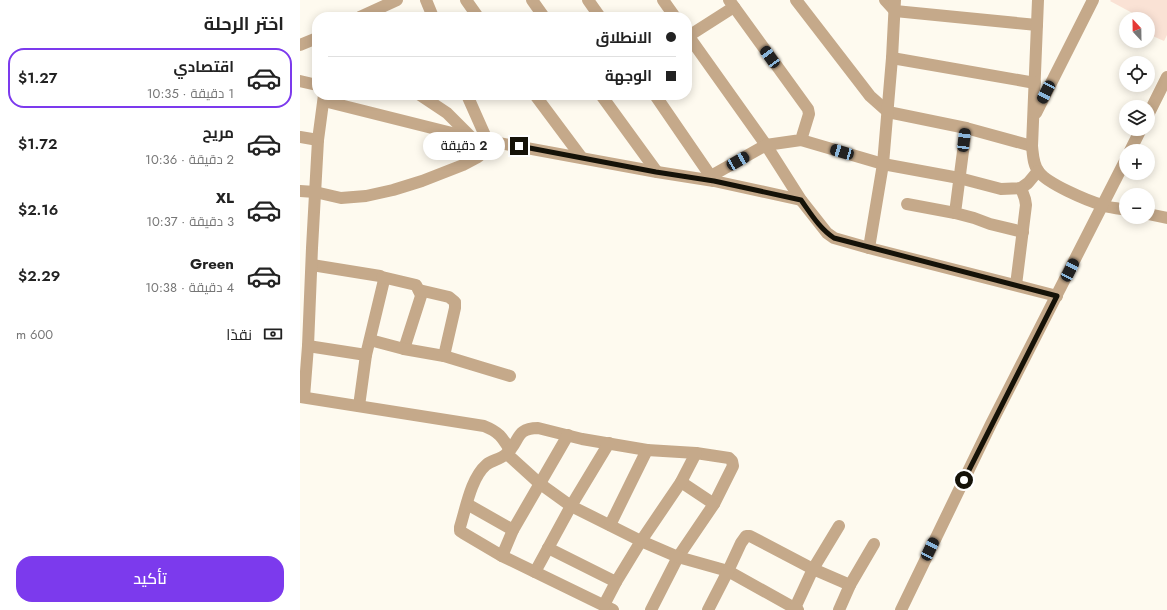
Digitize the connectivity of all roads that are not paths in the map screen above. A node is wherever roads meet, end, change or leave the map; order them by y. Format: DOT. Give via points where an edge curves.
graph roads {
  1 [pos="397,0"];
  2 [pos="426,0"];
  3 [pos="466,0"];
  4 [pos="532,0"];
  5 [pos="588,0"];
  6 [pos="663,0"];
  7 [pos="796,0"];
  8 [pos="885,0"];
  9 [pos="1038,0"];
  10 [pos="1093,0"];
  11 [pos="732,4"];
  12 [pos="895,6"];
  13 [pos="371,12"];
  14 [pos="431,12"];
  15 [pos="474,12"];
  16 [pos="540,12"];
  17 [pos="596,12"];
  18 [pos="671,12"];
  19 [pos="1037,25"];
  20 [pos="692,32"];
  21 [pos="312,40"];
  22 [pos="692,43"];
  23 [pos="300,45"];
  24 [pos="892,58"];
  25 [pos="1167,77"];
  26 [pos="300,81"];
  27 [pos="1035,83"];
  28 [pos="312,84"];
  29 [pos="324,100"];
  30 [pos="331,100"];
  31 [pos="428,100"];
  32 [pos="469,100"];
  33 [pos="539,100"];
  34 [pos="604,100"];
  35 [pos="658,100"];
  36 [pos="1155,101"];
  37 [pos="888,112"];
  38 [pos="1033,118"];
  39 [pos="966,128"];
  40 [pos="300,137"];
  41 [pos="472,138"];
  42 [pos="318,140"];
  43 [pos="487,140"];
  44 [pos="800,140"];
  45 [pos="766,145"];
  46 [pos="1032,146"];
  47 [pos="582,158"];
  48 [pos="883,164"];
  49 [pos="1038,171"];
  50 [pos="656,172"];
  51 [pos="1119,173"];
  52 [pos="959,178"];
  53 [pos="713,179"];
  54 [pos="1021,188"];
  55 [pos="300,191"];
  56 [pos="315,192"];
  57 [pos="801,200"];
  58 [pos="907,204"];
  59 [pos="1102,206"];
  60 [pos="1119,209"];
  61 [pos="956,213"];
  62 [pos="1155,215"];
  63 [pos="1167,218"];
  64 [pos="1023,232"];
  65 [pos="306,247"];
  66 [pos="869,248"];
  67 [pos="312,266"];
  68 [pos="382,277"];
  69 [pos="1016,285"];
  70 [pos="419,290"];
  71 [pos="1057,296"];
  72 [pos="370,340"];
  73 [pos="308,346"];
  74 [pos="404,349"];
  75 [pos="366,355"];
  76 [pos="444,356"];
  77 [pos="510,376"];
  78 [pos="302,397"];
  79 [pos="359,406"];
  80 [pos="568,435"];
  81 [pos="609,443"];
  82 [pos="647,450"];
  83 [pos="508,452"];
  84 [pos="696,453"];
  85 [pos="681,482"];
  86 [pos="540,483"];
  87 [pos="467,504"];
  88 [pos="714,504"];
  89 [pos="571,506"];
  90 [pos="610,525"];
  91 [pos="839,526"];
  92 [pos="513,530"];
  93 [pos="641,541"];
  94 [pos="874,544"];
  95 [pos="548,548"];
  96 [pos="502,556"];
  97 [pos="678,557"];
  98 [pos="813,569"];
  99 [pos="728,571"];
  100 [pos="535,572"];
  101 [pos="616,582"];
  102 [pos="850,585"];
  103 [pos="608,608"];
  104 [pos="651,610"];
  105 [pos="708,610"];
  106 [pos="795,610"];
  107 [pos="839,610"];
  108 [pos="901,610"];
  1 -- 13 [label="street"];
  2 -- 14 [label="street"];
  3 -- 15 [label="street"];
  4 -- 16 [label="street"];
  5 -- 17 [label="street"];
  6 -- 18 [label="street"];
  7 -- 37 [label="street" via="870,96"];
  8 -- 12 [label="street"];
  9 -- 19 [label="street"];
  10 -- 38 [label="street"];
  11 -- 20 [label="street"];
  11 -- 44 [label="street" via="808,109 809,114"];
  12 -- 19 [label="street"];
  12 -- 24 [label="street"];
  19 -- 27 [label="street"];
  21 -- 23 [label="street"];
  22 -- 45 [label="street"];
  24 -- 27 [label="street"];
  24 -- 37 [label="street"];
  25 -- 36 [label="street"];
  26 -- 28 [label="street"];
  27 -- 38 [label="street"];
  29 -- 42 [label="street"];
  30 -- 41 [label="street"];
  31 -- 41 [label="street" via="447,113"];
  32 -- 43 [label="street"];
  33 -- 47 [label="street"];
  34 -- 50 [label="street"];
  35 -- 53 [label="street"];
  37 -- 39 [label="street"];
  37 -- 48 [label="street"];
  38 -- 46 [label="street"];
  39 -- 46 [label="street"];
  39 -- 52 [label="street"];
  40 -- 42 [label="street"];
  41 -- 43 [label="street"];
  42 -- 56 [label="street"];
  43 -- 47 [label="street"];
  43 -- 56 [label="street" via="484,152 463,166 393,190 341,198"];
  44 -- 45 [label="street"];
  44 -- 48 [label="street"];
  45 -- 53 [label="street"];
  45 -- 57 [label="street"];
  46 -- 49 [label="street"];
  47 -- 50 [label="street"];
  48 -- 52 [label="street"];
  48 -- 66 [label="street"];
  49 -- 54 [label="street"];
  49 -- 59 [label="street" via="1057,186"];
  50 -- 53 [label="street"];
  51 -- 59 [label="street"];
  52 -- 54 [label="street" via="1001,189"];
  52 -- 61 [label="street"];
  53 -- 57 [label="street"];
  54 -- 64 [label="street" via="1025,199"];
  55 -- 56 [label="street"];
  56 -- 65 [label="street"];
  57 -- 66 [label="street" via="826,233 834,238"];
  58 -- 61 [label="street"];
  59 -- 60 [label="street"];
  59 -- 71 [label="street"];
  61 -- 64 [label="street"];
  62 -- 63 [label="street"];
  64 -- 69 [label="street"];
  65 -- 67 [label="street"];
  66 -- 69 [label="street"];
  67 -- 68 [label="street"];
  67 -- 73 [label="street"];
  68 -- 70 [label="street" via="416,285"];
  68 -- 72 [label="street" via="384,283"];
  69 -- 71 [label="street"];
  70 -- 74 [label="street" via="420,296"];
  70 -- 76 [label="street" via="449,297 455,302"];
  71 -- 108 [label="street"];
  72 -- 74 [label="street"];
  72 -- 75 [label="street"];
  73 -- 75 [label="street"];
  73 -- 78 [label="street"];
  74 -- 76 [label="street"];
  75 -- 79 [label="street"];
  76 -- 77 [label="street"];
  78 -- 79 [label="street"];
  79 -- 83 [label="street" via="484,426 501,436"];
  80 -- 81 [label="street"];
  80 -- 83 [label="street" via="531,428 524,431"];
  80 -- 86 [label="street"];
  81 -- 82 [label="street"];
  81 -- 89 [label="street"];
  82 -- 84 [label="street"];
  82 -- 90 [label="street"];
  83 -- 86 [label="street"];
  83 -- 87 [label="street" via="484,467"];
  84 -- 85 [label="street"];
  84 -- 88 [label="street" via="729,458 732,461 733,466"];
  85 -- 88 [label="street"];
  85 -- 93 [label="street"];
  86 -- 89 [label="street"];
  86 -- 92 [label="street"];
  87 -- 92 [label="street"];
  87 -- 96 [label="street" via="460,531"];
  88 -- 97 [label="street"];
  89 -- 90 [label="street"];
  89 -- 95 [label="street"];
  90 -- 93 [label="street"];
  91 -- 98 [label="street"];
  92 -- 96 [label="street"];
  93 -- 97 [label="street"];
  93 -- 101 [label="street"];
  94 -- 102 [label="street"];
  95 -- 100 [label="street"];
  95 -- 101 [label="street"];
  96 -- 100 [label="street"];
  97 -- 99 [label="street"];
  97 -- 104 [label="street"];
  98 -- 99 [label="street" via="750,536 743,538"];
  98 -- 102 [label="street"];
  98 -- 106 [label="street"];
  99 -- 105 [label="street"];
  99 -- 106 [label="street"];
  100 -- 103 [label="street"];
  101 -- 103 [label="street"];
  102 -- 107 [label="street"];
}
